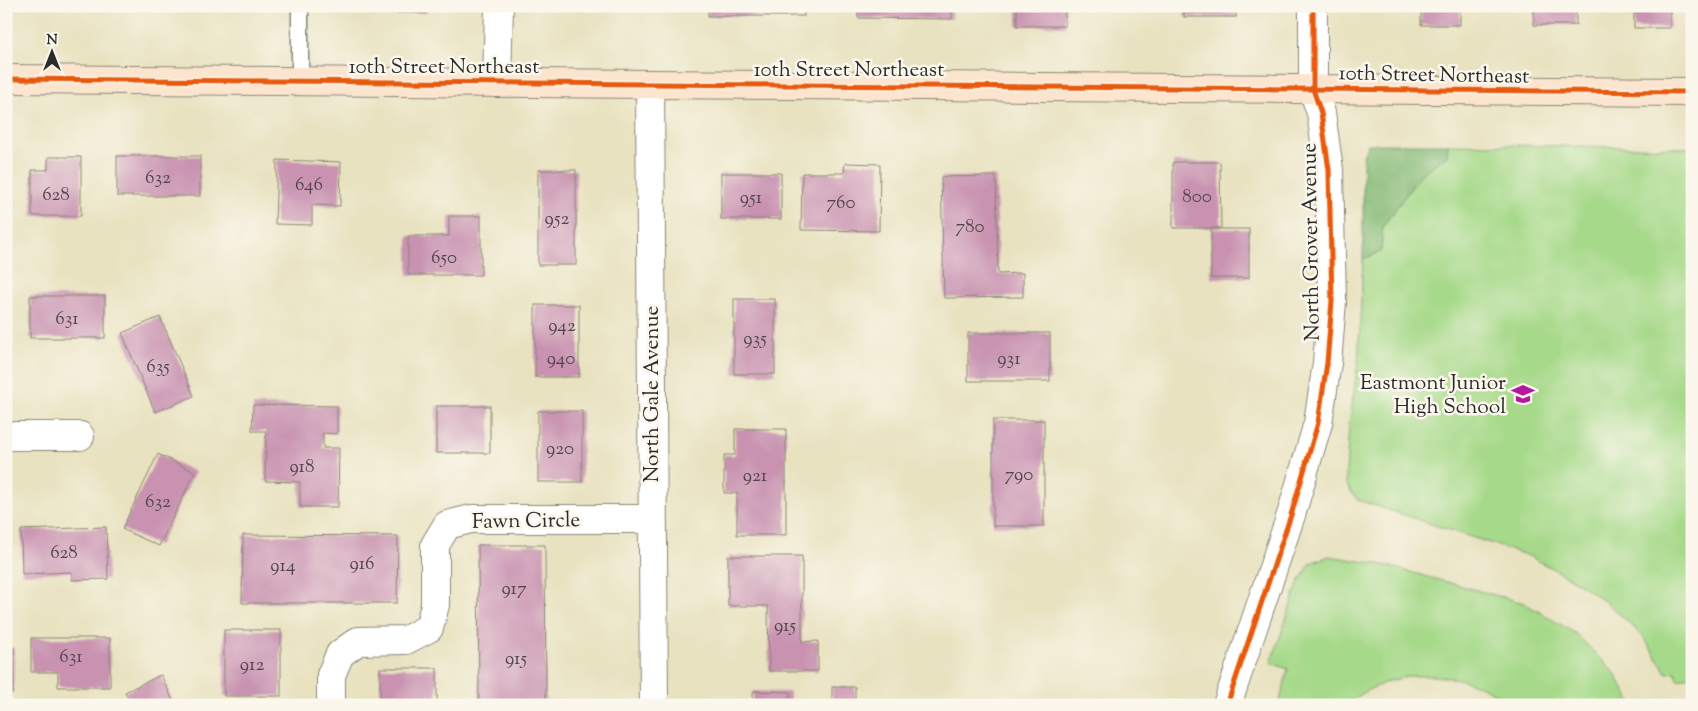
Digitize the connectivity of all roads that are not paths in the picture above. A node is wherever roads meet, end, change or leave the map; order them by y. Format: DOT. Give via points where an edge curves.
graph roads {
  1 [pos="300,6"];
  2 [pos="499,6"];
  3 [pos="1313,6"];
  4 [pos="6,79"];
  5 [pos="300,81"];
  6 [pos="497,83"];
  7 [pos="650,84"];
  8 [pos="1313,89"];
  9 [pos="1692,92"];
  10 [pos="6,436"];
  11 [pos="80,436"];
  12 [pos="652,519"];
  13 [pos="331,705"];
  14 [pos="654,705"];
  15 [pos="1227,705"];
  1 -- 5 [label="lane"];
  2 -- 6 [label="street"];
  3 -- 8 [label="street, North Grover Avenue"];
  4 -- 5 [label="main road, 10th Street Northeast"];
  5 -- 6 [label="main road, 10th Street Northeast"];
  6 -- 7 [label="main road, 10th Street Northeast"];
  7 -- 8 [label="main road, 10th Street Northeast"];
  7 -- 12 [label="street, North Gale Avenue"];
  8 -- 9 [label="main road, 10th Street Northeast"];
  8 -- 15 [label="street, North Grover Avenue" via="1321,113 1329,170 1332,301 1326,372 1313,442"];
  10 -- 11 [label="street"];
  12 -- 13 [label="street, Fawn Circle" via="471,519 447,524 435,545 435,605 429,628 406,640 358,641 340,654 331,675"];
  12 -- 14 [label="street, North Gale Avenue"];
}
